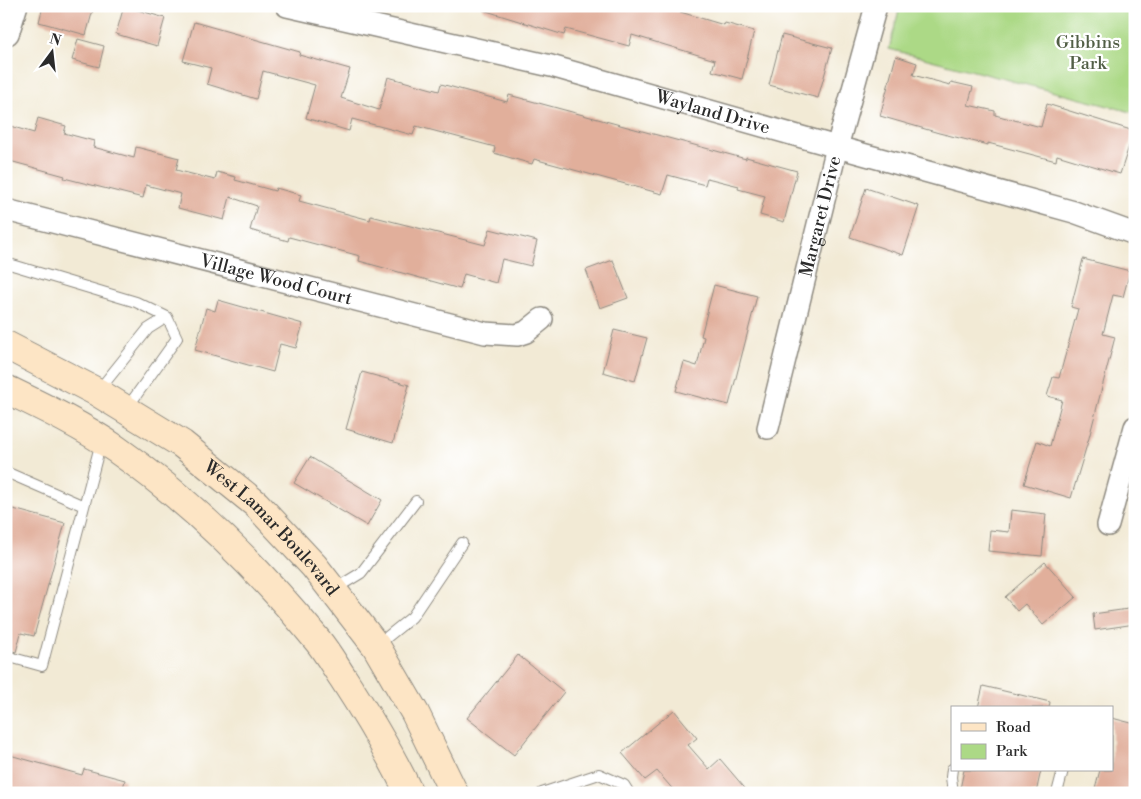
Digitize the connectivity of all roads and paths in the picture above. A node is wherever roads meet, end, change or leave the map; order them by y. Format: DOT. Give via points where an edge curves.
graph roads {
  1 [pos="14,6"];
  2 [pos="287,6"];
  3 [pos="876,6"];
  4 [pos="6,32"];
  5 [pos="838,147"];
  6 [pos="6,210"];
  7 [pos="1135,234"];
  8 [pos="6,262"];
  9 [pos="167,317"];
  10 [pos="542,320"];
  11 [pos="6,344"];
  12 [pos="6,389"];
  13 [pos="97,392"];
  14 [pos="126,409"];
  15 [pos="1135,427"];
  16 [pos="768,428"];
  17 [pos="101,440"];
  18 [pos="6,472"];
  19 [pos="416,501"];
  20 [pos="84,506"];
  21 [pos="1108,525"];
  22 [pos="462,543"];
  23 [pos="333,591"];
  24 [pos="376,646"];
  25 [pos="6,656"];
  26 [pos="952,772"];
  27 [pos="1062,772"];
  28 [pos="409,793"];
  29 [pos="454,793"];
  30 [pos="542,793"];
  31 [pos="629,793"];
  32 [pos="953,793"];
  33 [pos="1057,793"];
  1 -- 4 [label="street"];
  2 -- 5 [label="street, Wayland Drive" via="551,66"];
  3 -- 5 [label="street, Margaret Drive"];
  5 -- 7 [label="street, Wayland Drive" via="1074,212"];
  5 -- 16 [label="street, Margaret Drive"];
  6 -- 10 [label="street, Village Wood Court" via="485,333 517,335"];
  8 -- 9 [label="lane" via="136,302"];
  9 -- 13 [label="lane" via="148,329"];
  9 -- 14 [label="lane" via="177,338"];
  11 -- 13 [label="main road, West Lamar Boulevard"];
  12 -- 17 [label="main road" via="62,416"];
  13 -- 14 [label="main road, West Lamar Boulevard"];
  14 -- 23 [label="main road, West Lamar Boulevard" via="182,444 256,504"];
  15 -- 21 [label="street"];
  17 -- 20 [label="lane"];
  17 -- 28 [label="main road" via="178,495 249,562 319,642 391,756"];
  18 -- 20 [label="lane"];
  19 -- 23 [label="lane" via="361,573"];
  20 -- 25 [label="lane" via="42,666"];
  22 -- 24 [label="lane" via="412,617"];
  23 -- 24 [label="main road, West Lamar Boulevard"];
  24 -- 29 [label="main road, West Lamar Boulevard" via="415,713"];
  26 -- 32 [label="lane"];
  27 -- 33 [label="lane"];
  30 -- 31 [label="lane" via="599,774 624,785"];
}
